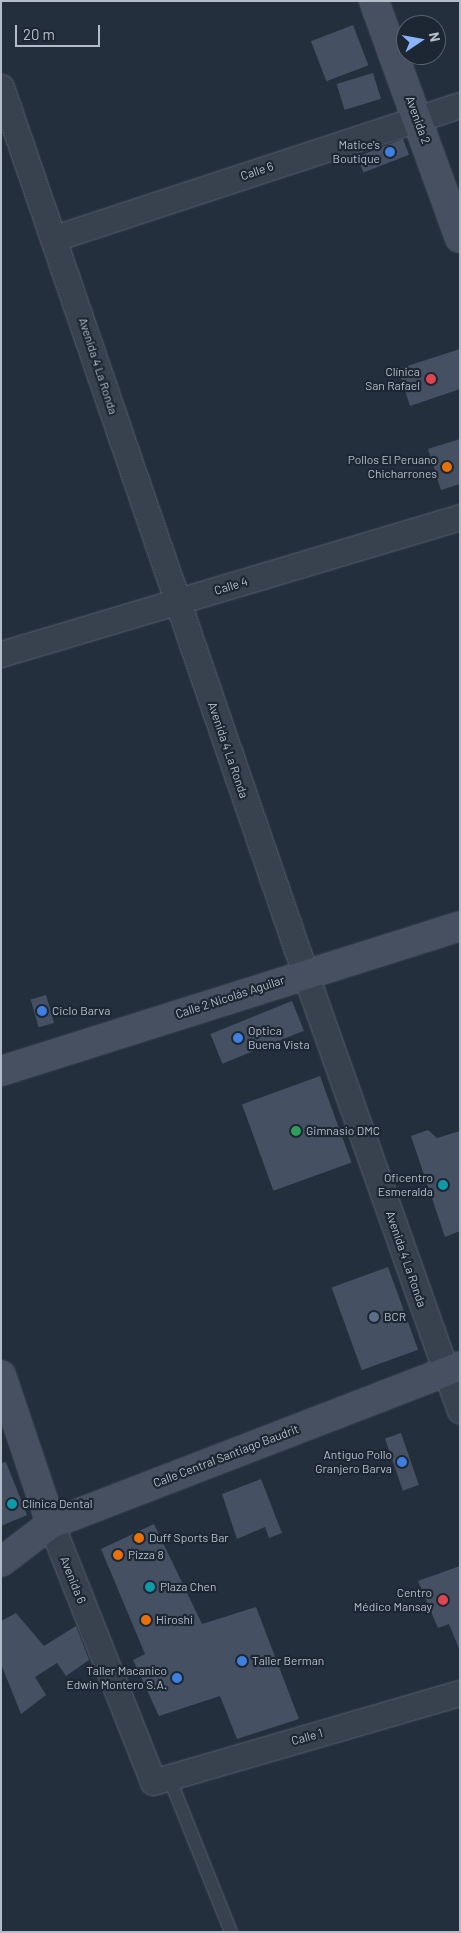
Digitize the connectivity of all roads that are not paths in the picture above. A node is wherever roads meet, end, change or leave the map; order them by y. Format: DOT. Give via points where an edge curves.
graph roads {
  1 [pos="374,1"];
  2 [pos="1,87"];
  3 [pos="460,105"];
  4 [pos="417,117"];
  5 [pos="55,238"];
  6 [pos="460,238"];
  7 [pos="460,517"];
  8 [pos="177,603"];
  9 [pos="1,654"];
  10 [pos="460,926"];
  11 [pos="305,973"];
  12 [pos="1,1071"];
  13 [pos="453,1369"];
  14 [pos="1,1375"];
  15 [pos="460,1410"];
  16 [pos="50,1524"];
  17 [pos="1,1562"];
  18 [pos="460,1693"];
  19 [pos="161,1779"];
  20 [pos="231,1932"];
  1 -- 4 [label="main road, Avenida 2"];
  2 -- 5 [label="street, Avenida 4 La Ronda"];
  3 -- 4 [label="street, Calle 6"];
  4 -- 5 [label="street, Calle 6"];
  4 -- 6 [label="main road, Avenida 2"];
  5 -- 8 [label="street, Avenida 4 La Ronda"];
  7 -- 8 [label="street, Calle 4"];
  8 -- 9 [label="street, Calle 4"];
  8 -- 11 [label="street, Avenida 4 La Ronda"];
  10 -- 11 [label="main road, Calle 2 Nicolás Aguilar"];
  11 -- 12 [label="main road, Calle 2 Nicolás Aguilar"];
  11 -- 13 [label="street, Avenida 4 La Ronda"];
  13 -- 15 [label="street, Avenida 4 La Ronda"];
  13 -- 16 [label="main road, Calle Central Santiago Baudrit"];
  14 -- 16 [label="main road, Avenida 6"];
  16 -- 17 [label="main road, Calle Central Santiago Baudrit"];
  16 -- 19 [label="street, Avenida 6"];
  18 -- 19 [label="street, Calle 1"];
  19 -- 20 [label="lane, Avenida 6"];
}
